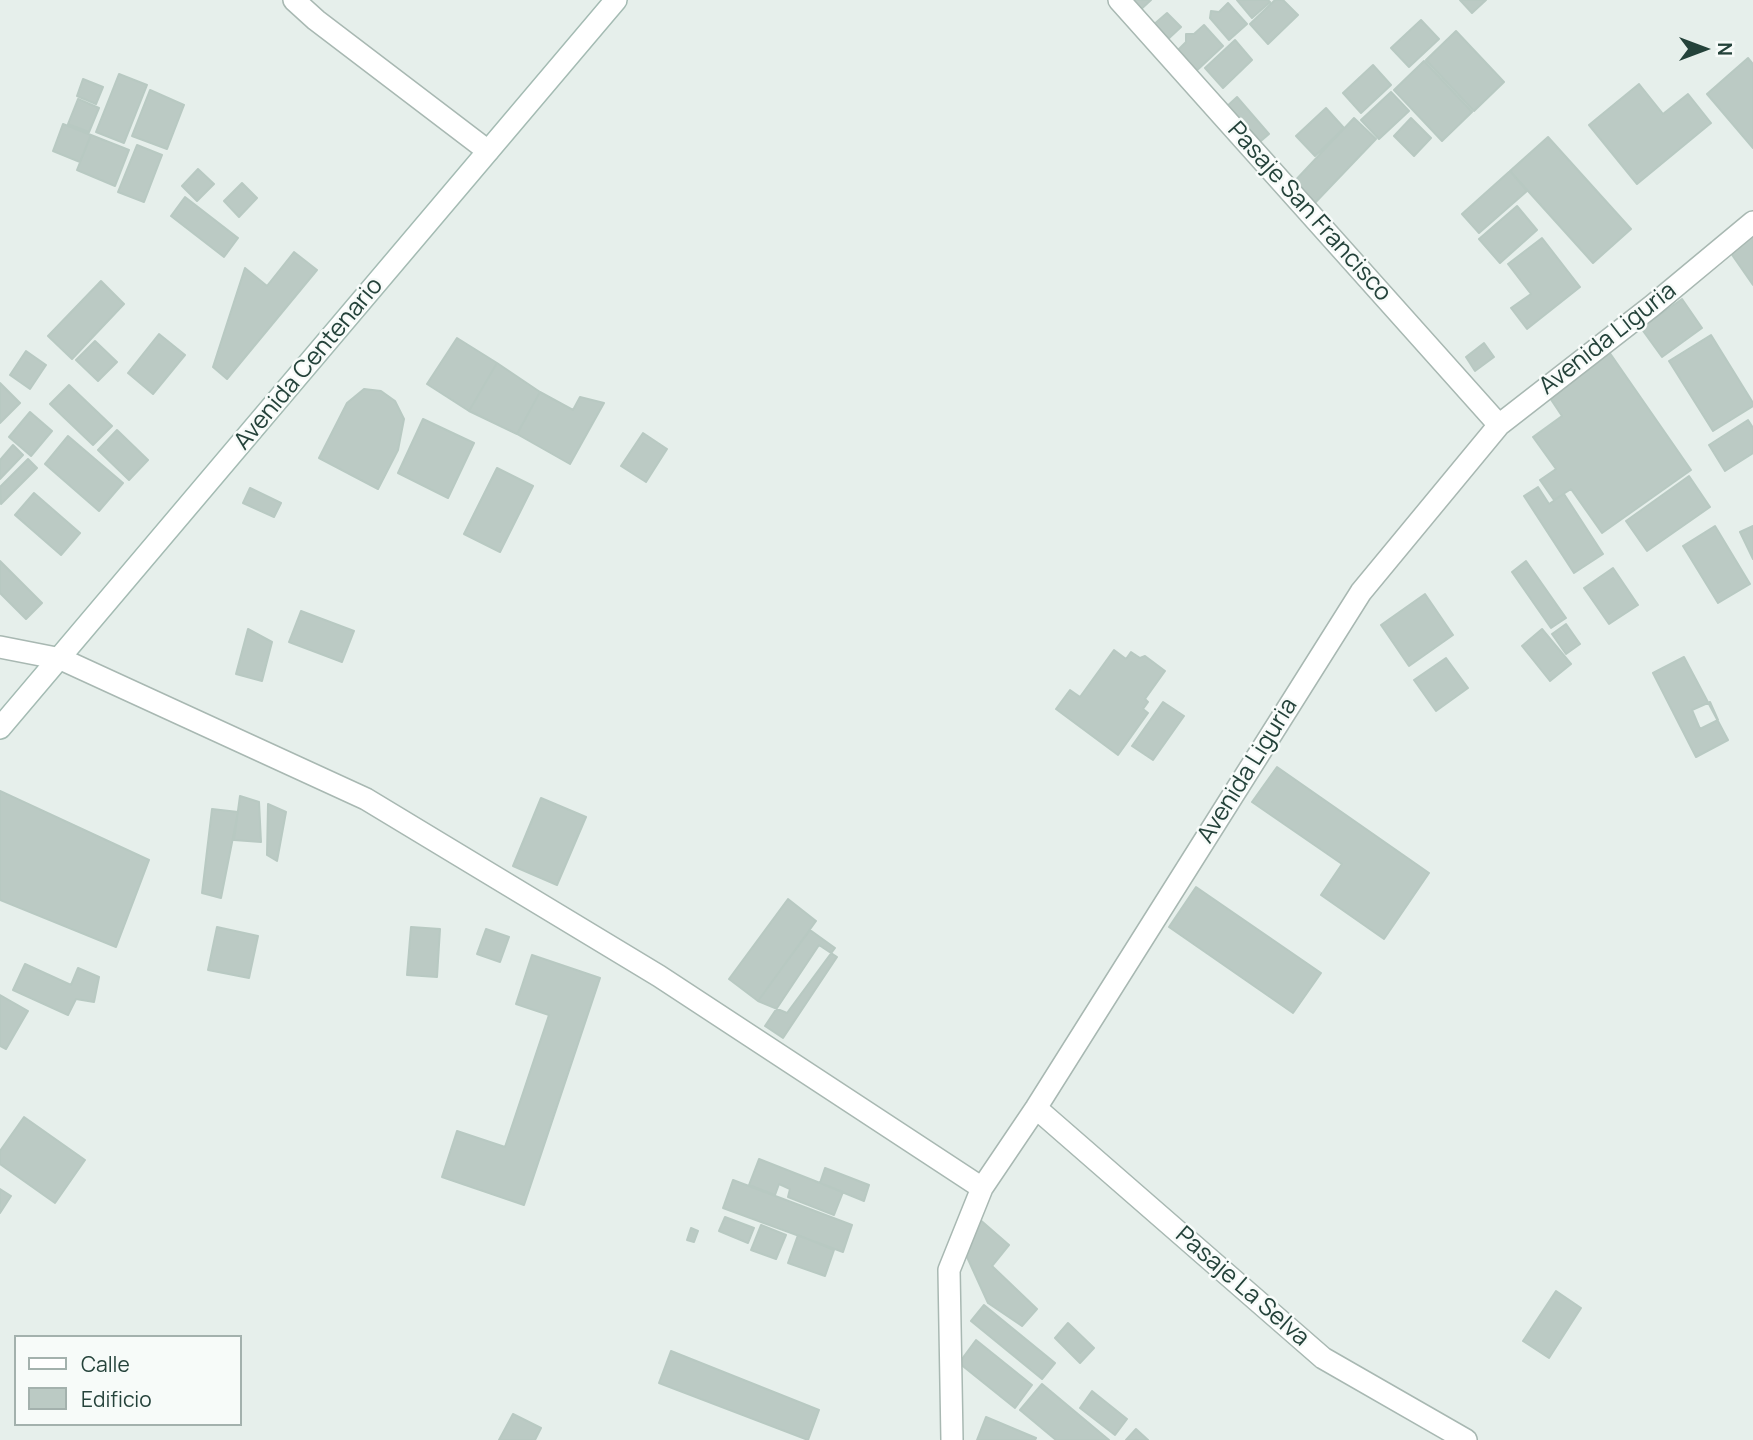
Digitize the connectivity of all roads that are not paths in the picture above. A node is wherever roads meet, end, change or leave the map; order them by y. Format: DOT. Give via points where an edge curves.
graph roads {
  1 [pos="294,0"];
  2 [pos="616,0"];
  3 [pos="1119,0"];
  4 [pos="488,151"];
  5 [pos="1753,222"];
  6 [pos="1499,425"];
  7 [pos="0,647"];
  8 [pos="61,659"];
  9 [pos="0,728"];
  10 [pos="1036,1108"];
  11 [pos="982,1188"];
  12 [pos="952,1440"];
  13 [pos="1466,1440"];
  1 -- 4 [label="street"];
  2 -- 4 [label="street, Avenida Centenario"];
  3 -- 6 [label="street, Pasaje San Francisco"];
  4 -- 8 [label="street, Avenida Centenario"];
  5 -- 6 [label="street, Avenida Liguria"];
  6 -- 10 [label="street, Avenida Liguria" via="1361,592"];
  7 -- 8 [label="street"];
  8 -- 9 [label="street, Avenida Centenario"];
  8 -- 11 [label="street" via="366,799 659,976"];
  10 -- 11 [label="street, Avenida Liguria"];
  10 -- 13 [label="street, Pasaje La Selva" via="1323,1358"];
  11 -- 12 [label="street, Avenida Liguria" via="949,1270"];
}
